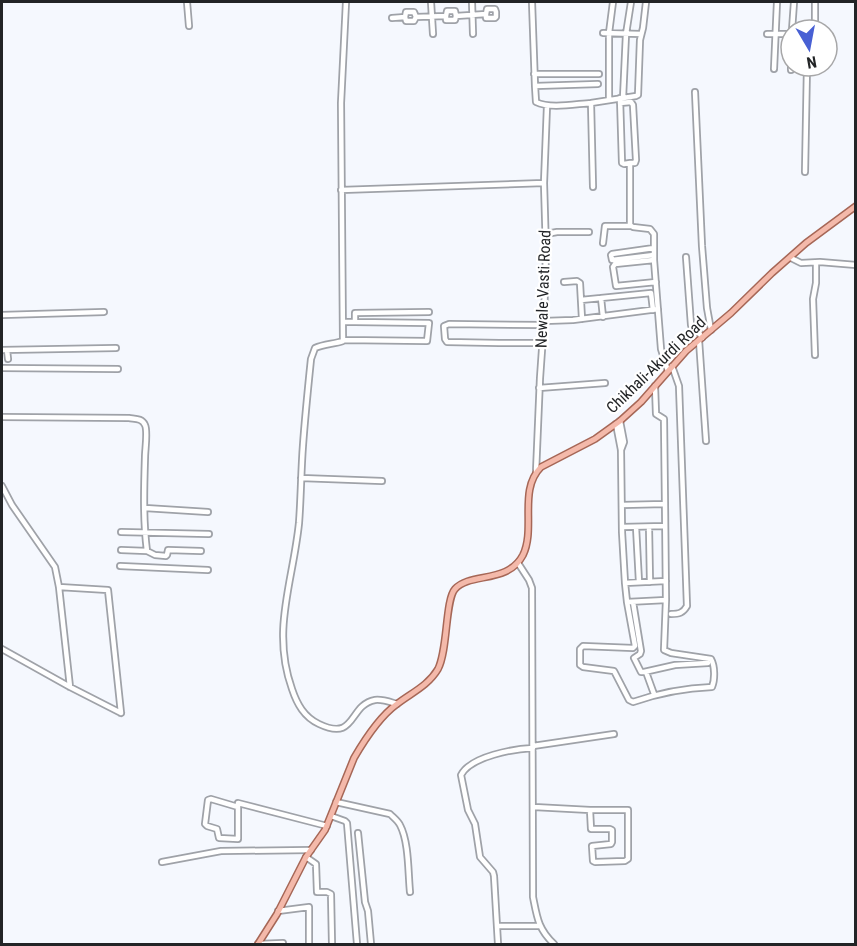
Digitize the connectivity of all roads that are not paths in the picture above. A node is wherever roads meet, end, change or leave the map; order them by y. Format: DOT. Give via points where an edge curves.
graph roads {
  1 [pos="187,2"];
  2 [pos="346,2"];
  3 [pos="431,2"];
  4 [pos="472,2"];
  5 [pos="532,2"];
  6 [pos="613,2"];
  7 [pos="631,2"];
  8 [pos="646,2"];
  9 [pos="777,2"];
  10 [pos="794,2"];
  11 [pos="815,2"];
  12 [pos="486,14"];
  13 [pos="472,15"];
  14 [pos="432,16"];
  15 [pos="392,18"];
  16 [pos="793,18"];
  17 [pos="815,18"];
  18 [pos="189,26"];
  19 [pos="603,33"];
  20 [pos="609,33"];
  21 [pos="433,34"];
  22 [pos="473,34"];
  23 [pos="626,34"];
  24 [pos="641,34"];
  25 [pos="767,34"];
  26 [pos="776,34"];
  27 [pos="774,69"];
  28 [pos="534,74"];
  29 [pos="599,74"];
  30 [pos="807,78"];
  31 [pos="598,84"];
  32 [pos="535,86"];
  33 [pos="695,92"];
  34 [pos="609,100"];
  35 [pos="621,100"];
  36 [pos="591,103"];
  37 [pos="547,106"];
  38 [pos="630,163"];
  39 [pos="805,172"];
  40 [pos="544,183"];
  41 [pos="593,187"];
  42 [pos="341,190"];
  43 [pos="855,206"];
  44 [pos="631,226"];
  45 [pos="589,232"];
  46 [pos="546,234"];
  47 [pos="603,243"];
  48 [pos="654,248"];
  49 [pos="654,257"];
  50 [pos="686,257"];
  51 [pos="791,258"];
  52 [pos="816,262"];
  53 [pos="855,265"];
  54 [pos="564,282"];
  55 [pos="656,282"];
  56 [pos="602,298"];
  57 [pos="581,300"];
  58 [pos="655,309"];
  59 [pos="104,312"];
  60 [pos="429,312"];
  61 [pos="343,313"];
  62 [pos="355,313"];
  63 [pos="2,315"];
  64 [pos="603,317"];
  65 [pos="582,319"];
  66 [pos="344,322"];
  67 [pos="355,322"];
  68 [pos="544,323"];
  69 [pos="711,330"];
  70 [pos="700,339"];
  71 [pos="343,340"];
  72 [pos="542,343"];
  73 [pos="116,348"];
  74 [pos="4,350"];
  75 [pos="814,355"];
  76 [pos="8,359"];
  77 [pos="2,368"];
  78 [pos="670,368"];
  79 [pos="118,369"];
  80 [pos="605,383"];
  81 [pos="655,386"];
  82 [pos="539,388"];
  83 [pos="2,417"];
  84 [pos="618,422"];
  85 [pos="706,441"];
  86 [pos="536,472"];
  87 [pos="302,478"];
  88 [pos="382,481"];
  89 [pos="2,486"];
  90 [pos="665,504"];
  91 [pos="622,505"];
  92 [pos="145,508"];
  93 [pos="208,512"];
  94 [pos="649,526"];
  95 [pos="665,526"];
  96 [pos="622,527"];
  97 [pos="636,527"];
  98 [pos="121,532"];
  99 [pos="145,532"];
  100 [pos="209,534"];
  101 [pos="121,550"];
  102 [pos="147,550"];
  103 [pos="201,551"];
  104 [pos="518,563"];
  105 [pos="120,566"];
  106 [pos="208,570"];
  107 [pos="666,581"];
  108 [pos="639,582"];
  109 [pos="650,582"];
  110 [pos="625,583"];
  111 [pos="59,587"];
  112 [pos="666,600"];
  113 [pos="630,602"];
  114 [pos="671,614"];
  115 [pos="2,649"];
  116 [pos="708,663"];
  117 [pos="646,672"];
  118 [pos="70,687"];
  119 [pos="654,694"];
  120 [pos="397,704"];
  121 [pos="614,734"];
  122 [pos="533,747"];
  123 [pos="336,802"];
  124 [pos="238,807"];
  125 [pos="534,807"];
  126 [pos="590,810"];
  127 [pos="331,816"];
  128 [pos="327,826"];
  129 [pos="357,833"];
  130 [pos="311,850"];
  131 [pos="306,857"];
  132 [pos="162,862"];
  133 [pos="411,892"];
  134 [pos="318,893"];
  135 [pos="319,901"];
  136 [pos="278,911"];
  137 [pos="497,926"];
  138 [pos="540,926"];
  139 [pos="283,943"];
  140 [pos="551,943"];
  141 [pos="258,944"];
  142 [pos="309,945"];
  143 [pos="332,945"];
  144 [pos="357,945"];
  145 [pos="371,945"];
  146 [pos="498,945"];
  1 -- 18 [label="street"];
  2 -- 42 [label="street"];
  3 -- 14 [label="street"];
  4 -- 13 [label="street"];
  5 -- 28 [label="street"];
  6 -- 20 [label="street"];
  7 -- 23 [label="street"];
  8 -- 24 [label="street"];
  9 -- 26 [label="street"];
  10 -- 16 [label="street"];
  11 -- 17 [label="street"];
  12 -- 13 [label="street"];
  13 -- 14 [label="street" via="456,16 455,20"];
  13 -- 22 [label="street"];
  14 -- 15 [label="street" via="416,17 414,21"];
  14 -- 21 [label="street"];
  19 -- 20 [label="street"];
  20 -- 23 [label="street"];
  20 -- 34 [label="street"];
  23 -- 24 [label="street"];
  23 -- 35 [label="street"];
  24 -- 35 [label="street" via="638,94"];
  25 -- 26 [label="street"];
  26 -- 27 [label="street"];
  28 -- 29 [label="street"];
  28 -- 32 [label="street"];
  30 -- 39 [label="street"];
  31 -- 32 [label="street"];
  32 -- 37 [label="street" via="537,103"];
  33 -- 69 [label="street" via="702,246"];
  34 -- 35 [label="street"];
  34 -- 36 [label="street"];
  35 -- 38 [label="street" via="622,162"];
  35 -- 38 [label="street" via="633,105 636,160"];
  36 -- 37 [label="street"];
  36 -- 41 [label="street"];
  37 -- 40 [label="street, Newale Vasti Road"];
  38 -- 44 [label="street"];
  40 -- 42 [label="street"];
  40 -- 46 [label="street, Newale Vasti Road"];
  42 -- 61 [label="street"];
  43 -- 51 [label="main road, Chikhali-Akurdi Road"];
  44 -- 47 [label="street" via="605,226"];
  44 -- 48 [label="street" via="653,231"];
  45 -- 46 [label="street"];
  46 -- 68 [label="street, Newale Vasti Road"];
  48 -- 49 [label="street"];
  48 -- 49 [label="street" via="611,255 612,260"];
  49 -- 55 [label="street"];
  49 -- 55 [label="street" via="613,267 616,286"];
  50 -- 70 [label="street" via="691,325"];
  51 -- 52 [label="street" via="801,263"];
  51 -- 69 [label="main road, Chikhali-Akurdi Road"];
  52 -- 53 [label="street"];
  52 -- 75 [label="street"];
  54 -- 57 [label="street" via="579,282"];
  55 -- 58 [label="street"];
  56 -- 57 [label="street"];
  56 -- 58 [label="street" via="651,293"];
  56 -- 64 [label="street"];
  57 -- 65 [label="street"];
  58 -- 64 [label="street"];
  58 -- 78 [label="street" via="661,349"];
  59 -- 63 [label="street"];
  60 -- 62 [label="street"];
  61 -- 62 [label="street"];
  61 -- 66 [label="street"];
  62 -- 67 [label="street"];
  64 -- 65 [label="street"];
  65 -- 68 [label="street"];
  66 -- 67 [label="street"];
  66 -- 71 [label="street"];
  67 -- 71 [label="street" via="429,323 427,341"];
  68 -- 72 [label="street, Newale Vasti Road"];
  68 -- 72 [label="street" via="444,326 447,342"];
  69 -- 70 [label="main road, Chikhali-Akurdi Road"];
  70 -- 78 [label="main road, Chikhali-Akurdi Road"];
  70 -- 85 [label="street"];
  71 -- 87 [label="street" via="321,345 312,352"];
  72 -- 82 [label="street, Newale Vasti Road"];
  73 -- 74 [label="street"];
  74 -- 76 [label="street"];
  77 -- 79 [label="street"];
  78 -- 81 [label="main road, Chikhali-Akurdi Road"];
  78 -- 114 [label="street" via="679,386 687,606 680,614"];
  80 -- 82 [label="street"];
  81 -- 84 [label="main road, Chikhali-Akurdi Road"];
  81 -- 90 [label="street" via="656,414 664,420"];
  82 -- 86 [label="street, Newale Vasti Road"];
  83 -- 92 [label="street" via="140,419 146,428"];
  84 -- 86 [label="main road, Chikhali-Akurdi Road"];
  84 -- 91 [label="street" via="624,442"];
  86 -- 104 [label="main road" via="531,486 526,546"];
  87 -- 88 [label="street"];
  87 -- 120 [label="street" via="283,628 286,669 296,701 310,719 333,729 349,725 372,700"];
  89 -- 111 [label="street" via="55,567"];
  90 -- 91 [label="street"];
  90 -- 95 [label="street"];
  91 -- 96 [label="street"];
  92 -- 93 [label="street"];
  92 -- 99 [label="street"];
  94 -- 95 [label="street"];
  94 -- 97 [label="street"];
  94 -- 109 [label="street"];
  95 -- 107 [label="street"];
  96 -- 97 [label="street"];
  96 -- 110 [label="street"];
  97 -- 108 [label="street"];
  98 -- 99 [label="street"];
  99 -- 100 [label="street"];
  99 -- 102 [label="street"];
  101 -- 102 [label="street"];
  102 -- 103 [label="street" via="166,556 168,550"];
  104 -- 120 [label="main road" via="500,574 464,583 454,590 441,663 429,681"];
  104 -- 122 [label="street" via="532,588"];
  105 -- 106 [label="street"];
  107 -- 109 [label="street"];
  107 -- 112 [label="street"];
  108 -- 109 [label="street"];
  108 -- 110 [label="street"];
  110 -- 113 [label="street"];
  111 -- 118 [label="street"];
  111 -- 118 [label="street" via="108,590 121,713"];
  112 -- 113 [label="street"];
  112 -- 119 [label="street" via="664,650 711,659 713,684"];
  113 -- 117 [label="street" via="641,651 634,658 641,672"];
  113 -- 119 [label="street" via="634,648 583,646 580,665 616,672 632,701"];
  115 -- 118 [label="street"];
  116 -- 117 [label="street" via="675,664"];
  117 -- 119 [label="street"];
  120 -- 123 [label="main road" via="360,748"];
  121 -- 122 [label="street"];
  122 -- 125 [label="street"];
  122 -- 137 [label="street" via="492,755 462,773 468,810 476,824 480,857 494,876"];
  123 -- 127 [label="main road"];
  123 -- 133 [label="street" via="390,814 396,819 404,835"];
  124 -- 124 [label="street" via="238,839 219,838 217,829 205,824 208,800"];
  124 -- 128 [label="street" via="240,803"];
  125 -- 126 [label="street"];
  125 -- 138 [label="street" via="533,897"];
  126 -- 126 [label="street" via="628,810 628,859 592,861 592,846 611,844 612,830 591,829"];
  127 -- 128 [label="main road"];
  127 -- 144 [label="street" via="347,823"];
  128 -- 130 [label="main road"];
  129 -- 145 [label="street"];
  130 -- 131 [label="main road"];
  130 -- 132 [label="street" via="221,851"];
  131 -- 134 [label="street" via="316,864"];
  131 -- 136 [label="main road"];
  134 -- 135 [label="street"];
  134 -- 143 [label="street" via="331,894"];
  136 -- 141 [label="main road"];
  136 -- 142 [label="street" via="309,907"];
  137 -- 138 [label="street"];
  137 -- 146 [label="street"];
  138 -- 140 [label="street"];
  139 -- 141 [label="street"];
}
